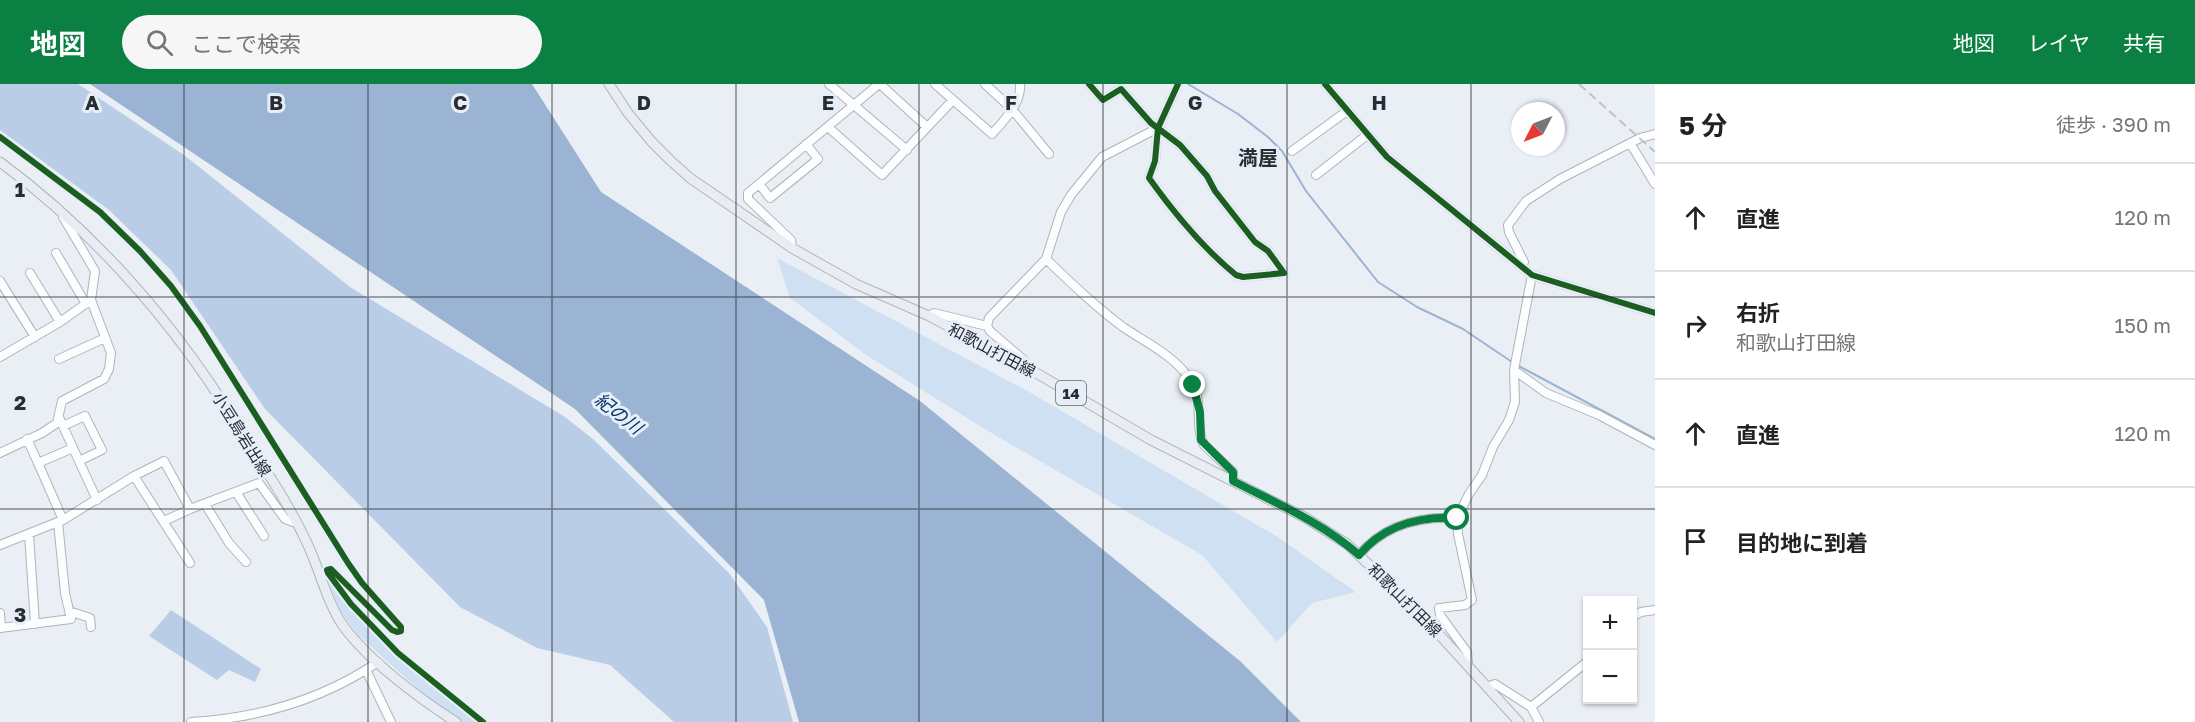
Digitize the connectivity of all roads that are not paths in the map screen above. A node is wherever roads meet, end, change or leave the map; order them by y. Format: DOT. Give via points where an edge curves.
graph roads {
  1 [pos="609,84"];
  2 [pos="829,84"];
  3 [pos="880,84"];
  4 [pos="935,84"];
  5 [pos="985,84"];
  6 [pos="1020,84"];
  7 [pos="1089,84"];
  8 [pos="1178,84"];
  9 [pos="1325,84"];
  10 [pos="953,100"];
  11 [pos="854,105"];
  12 [pos="1011,108"];
  13 [pos="1347,111"];
  14 [pos="828,127"];
  15 [pos="927,127"];
  16 [pos="1158,128"];
  17 [pos="1655,134"];
  18 [pos="1367,135"];
  19 [pos="1630,143"];
  20 [pos="806,144"];
  21 [pos="907,150"];
  22 [pos="1292,151"];
  23 [pos="1049,154"];
  24 [pos="0,162"];
  25 [pos="1316,175"];
  26 [pos="759,184"];
  27 [pos="1655,184"];
  28 [pos="58,208"];
  29 [pos="792,248"];
  30 [pos="56,253"];
  31 [pos="1046,259"];
  32 [pos="1522,267"];
  33 [pos="30,273"];
  34 [pos="1532,275"];
  35 [pos="0,281"];
  36 [pos="89,302"];
  37 [pos="1655,313"];
  38 [pos="929,316"];
  39 [pos="60,322"];
  40 [pos="987,326"];
  41 [pos="35,337"];
  42 [pos="105,338"];
  43 [pos="0,357"];
  44 [pos="59,359"];
  45 [pos="1026,367"];
  46 [pos="1514,370"];
  47 [pos="59,417"];
  48 [pos="63,426"];
  49 [pos="27,439"];
  50 [pos="1655,445"];
  51 [pos="73,448"];
  52 [pos="0,453"];
  53 [pos="79,461"];
  54 [pos="38,463"];
  55 [pos="134,476"];
  56 [pos="1233,481"];
  57 [pos="236,492"];
  58 [pos="97,500"];
  59 [pos="205,504"];
  60 [pos="190,509"];
  61 [pos="1457,518"];
  62 [pos="61,521"];
  63 [pos="164,522"];
  64 [pos="296,523"];
  65 [pos="29,534"];
  66 [pos="264,536"];
  67 [pos="0,545"];
  68 [pos="1359,555"];
  69 [pos="246,562"];
  70 [pos="190,563"];
  71 [pos="1655,610"];
  72 [pos="69,611"];
  73 [pos="0,613"];
  74 [pos="1637,614"];
  75 [pos="35,624"];
  76 [pos="91,627"];
  77 [pos="1,628"];
  78 [pos="378,662"];
  79 [pos="1583,664"];
  80 [pos="1468,665"];
  81 [pos="366,670"];
  82 [pos="1487,687"];
  83 [pos="1531,707"];
  84 [pos="227,721"];
  85 [pos="191,722"];
  86 [pos="391,722"];
  87 [pos="456,722"];
  88 [pos="1519,722"];
  89 [pos="1539,722"];
  1 -- 29 [label="main road, 和歌山打田線 / 14" via="628,113 677,167"];
  2 -- 11 [label="street"];
  3 -- 11 [label="street"];
  3 -- 15 [label="street"];
  4 -- 10 [label="street"];
  5 -- 12 [label="street"];
  6 -- 12 [label="street" via="1021,93"];
  7 -- 16 [label="street" via="1103,100 1122,89"];
  8 -- 16 [label="street"];
  9 -- 13 [label="street"];
  10 -- 12 [label="street" via="992,134"];
  10 -- 15 [label="street"];
  11 -- 14 [label="street"];
  11 -- 21 [label="street"];
  12 -- 23 [label="street"];
  13 -- 18 [label="street"];
  13 -- 22 [label="street"];
  14 -- 20 [label="street"];
  14 -- 21 [label="street" via="882,175"];
  15 -- 21 [label="street"];
  16 -- 16 [label="street" via="1180,145 1207,176 1255,242 1268,251 1284,273 1236,275 1170,207 1149,178"];
  16 -- 31 [label="street" via="1102,157 1095,165 1061,212"];
  17 -- 19 [label="street"];
  18 -- 25 [label="street"];
  18 -- 32 [label="street" via="1410,178"];
  19 -- 27 [label="street"];
  19 -- 32 [label="street" via="1526,201 1508,225 1524,262"];
  20 -- 26 [label="street"];
  20 -- 26 [label="street" via="818,159 770,198"];
  24 -- 28 [label="main road, 小豆島岩出線"];
  26 -- 29 [label="street" via="748,193 748,199 791,240"];
  28 -- 36 [label="street" via="95,271"];
  28 -- 64 [label="main road, 小豆島岩出線" via="111,259 190,355"];
  29 -- 38 [label="main road, 和歌山打田線 / 14" via="856,284"];
  30 -- 36 [label="street"];
  31 -- 40 [label="street" via="989,318"];
  31 -- 56 [label="street" via="1105,312 1167,356 1189,377 1197,396 1201,440 1233,472"];
  32 -- 34 [label="street"];
  33 -- 39 [label="street"];
  34 -- 37 [label="street"];
  34 -- 46 [label="street"];
  35 -- 41 [label="street"];
  36 -- 39 [label="street"];
  36 -- 42 [label="street"];
  38 -- 40 [label="street" via="934,313"];
  38 -- 45 [label="main road, 和歌山打田線 / 14"];
  39 -- 41 [label="street"];
  40 -- 45 [label="street" via="1025,361"];
  41 -- 43 [label="street"];
  42 -- 44 [label="street"];
  42 -- 47 [label="street" via="111,353 104,378 62,401"];
  45 -- 56 [label="main road, 和歌山打田線 / 14" via="1151,440"];
  46 -- 50 [label="street" via="1546,393"];
  46 -- 61 [label="street" via="1515,402 1509,420"];
  47 -- 48 [label="street"];
  47 -- 49 [label="street" via="57,423"];
  48 -- 51 [label="street"];
  48 -- 53 [label="street" via="85,416 102,450"];
  49 -- 52 [label="street"];
  49 -- 54 [label="street"];
  51 -- 53 [label="street"];
  51 -- 54 [label="street"];
  53 -- 58 [label="street"];
  54 -- 62 [label="street"];
  55 -- 58 [label="street"];
  55 -- 60 [label="street" via="164,461"];
  55 -- 63 [label="street"];
  56 -- 68 [label="main road, 和歌山打田線 / 14" via="1306,518"];
  57 -- 59 [label="street"];
  57 -- 64 [label="street" via="259,483 285,519"];
  57 -- 66 [label="street"];
  58 -- 62 [label="street"];
  59 -- 60 [label="street"];
  59 -- 69 [label="street"];
  60 -- 63 [label="street"];
  61 -- 68 [label="street" via="1399,525 1367,545"];
  61 -- 80 [label="street" via="1472,600 1465,605 1439,608 1467,652"];
  62 -- 65 [label="street"];
  62 -- 72 [label="street"];
  63 -- 70 [label="street"];
  64 -- 78 [label="main road, 小豆島岩出線" via="340,622"];
  65 -- 67 [label="street"];
  65 -- 75 [label="street"];
  68 -- 80 [label="main road, 和歌山打田線 / 14"];
  71 -- 74 [label="street"];
  72 -- 75 [label="street" via="71,619"];
  72 -- 76 [label="street" via="90,618"];
  73 -- 77 [label="street"];
  75 -- 77 [label="street"];
  78 -- 81 [label="street"];
  78 -- 87 [label="main road, 小豆島岩出線"];
  79 -- 83 [label="street"];
  80 -- 82 [label="main road, 和歌山打田線 / 14"];
  81 -- 84 [label="street" via="310,698"];
  81 -- 86 [label="street"];
  82 -- 83 [label="street" via="1496,684"];
  82 -- 88 [label="main road, 和歌山打田線 / 14"];
  83 -- 89 [label="street"];
  84 -- 85 [label="street"];
}
